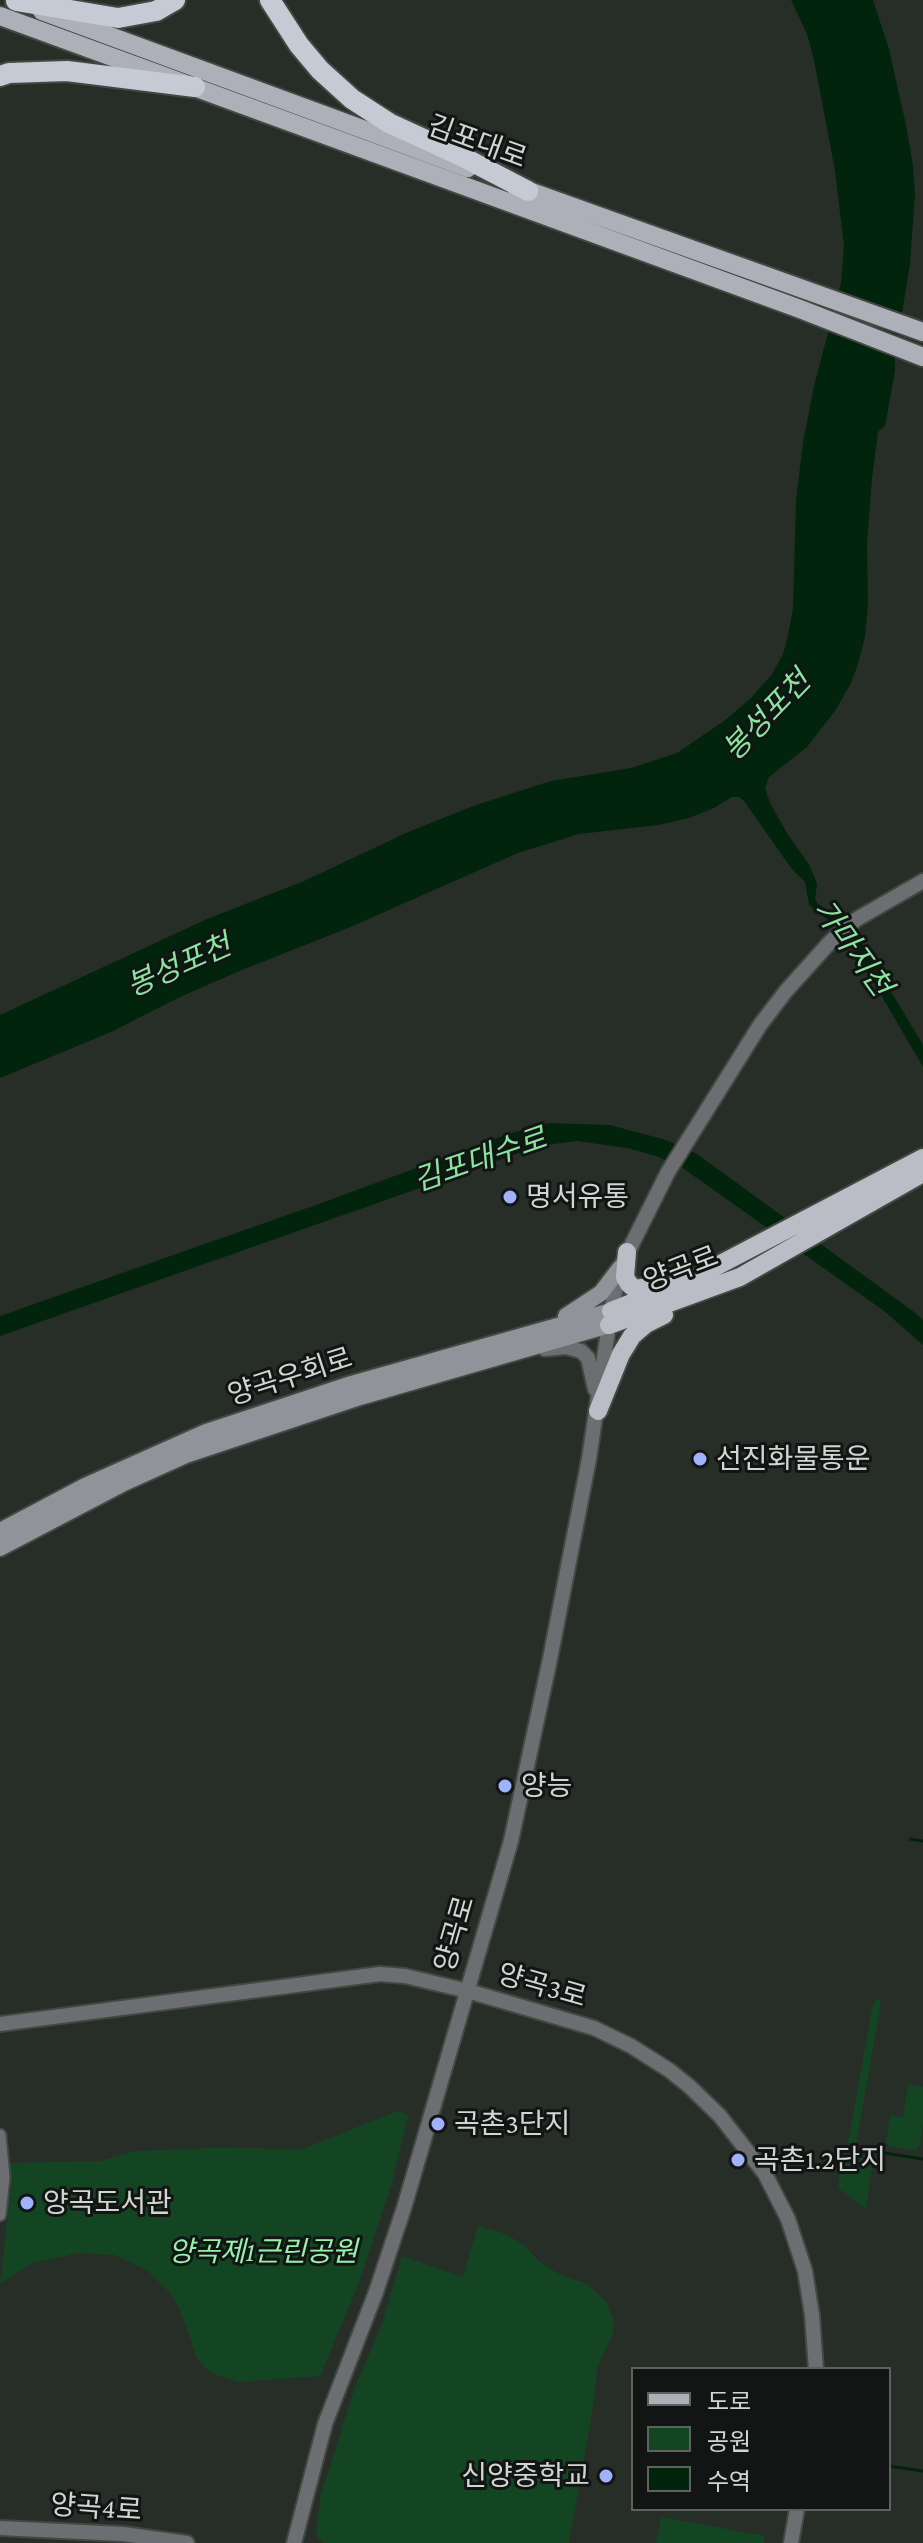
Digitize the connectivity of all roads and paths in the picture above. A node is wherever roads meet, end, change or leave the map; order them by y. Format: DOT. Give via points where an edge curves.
graph roads {
  1 [pos="15,0"];
  2 [pos="175,0"];
  3 [pos="270,0"];
  4 [pos="0,16"];
  5 [pos="0,76"];
  6 [pos="195,87"];
  7 [pos="528,191"];
  8 [pos="923,332"];
  9 [pos="921,356"];
  10 [pos="923,881"];
  11 [pos="923,1158"];
  12 [pos="923,1173"];
  13 [pos="623,1260"];
  14 [pos="740,1277"];
  15 [pos="694,1278"];
  16 [pos="610,1318"];
  17 [pos="539,1331"];
  18 [pos="513,1354"];
  19 [pos="598,1411"];
  20 [pos="0,1531"];
  21 [pos="0,1548"];
  22 [pos="468,1991"];
  23 [pos="0,2024"];
  24 [pos="0,2135"];
  25 [pos="0,2215"];
  26 [pos="816,2367"];
  27 [pos="797,2511"];
  28 [pos="0,2528"];
  29 [pos="187,2543"];
  30 [pos="294,2543"];
  31 [pos="791,2543"];
  1 -- 2 [label="highway" via="118,18 156,11"];
  1 -- 7 [label="main road, 김포대로"];
  3 -- 7 [label="highway" via="299,45 352,99 389,123"];
  4 -- 6 [label="main road, 김포대로"];
  5 -- 6 [label="highway" via="67,71"];
  6 -- 9 [label="main road, 김포대로"];
  7 -- 8 [label="main road, 김포대로"];
  10 -- 13 [label="street" via="857,919 786,991 670,1169"];
  11 -- 15 [label="highway, 양곡로"];
  12 -- 14 [label="highway, 양곡로"];
  13 -- 15 [label="highway" via="625,1277 635,1289"];
  13 -- 16 [label="street"];
  13 -- 17 [label="main road" via="601,1293"];
  14 -- 16 [label="highway, 양곡로"];
  14 -- 19 [label="highway" via="632,1336"];
  15 -- 16 [label="highway, 양곡로"];
  16 -- 17 [label="main road, 양곡우회로"];
  16 -- 18 [label="main road, 양곡우회로"];
  16 -- 19 [label="street, 양곡로"];
  17 -- 20 [label="main road, 양곡우회로" via="206,1432 132,1463"];
  18 -- 19 [label="street" via="566,1347 581,1351 594,1376"];
  18 -- 21 [label="main road, 양곡우회로" via="360,1397 186,1455"];
  19 -- 22 [label="street, 양곡로" via="511,1841"];
  22 -- 23 [label="street, 양곡3로" via="405,1976 367,1975"];
  22 -- 26 [label="street, 양곡3로" via="613,2036 669,2070 720,2116 765,2174 794,2233 810,2295"];
  22 -- 30 [label="street, 양곡로" via="400,2222 325,2424"];
  24 -- 25 [label="street"];
  27 -- 31 [label="street"];
  28 -- 29 [label="street, 양곡4로"];
}
